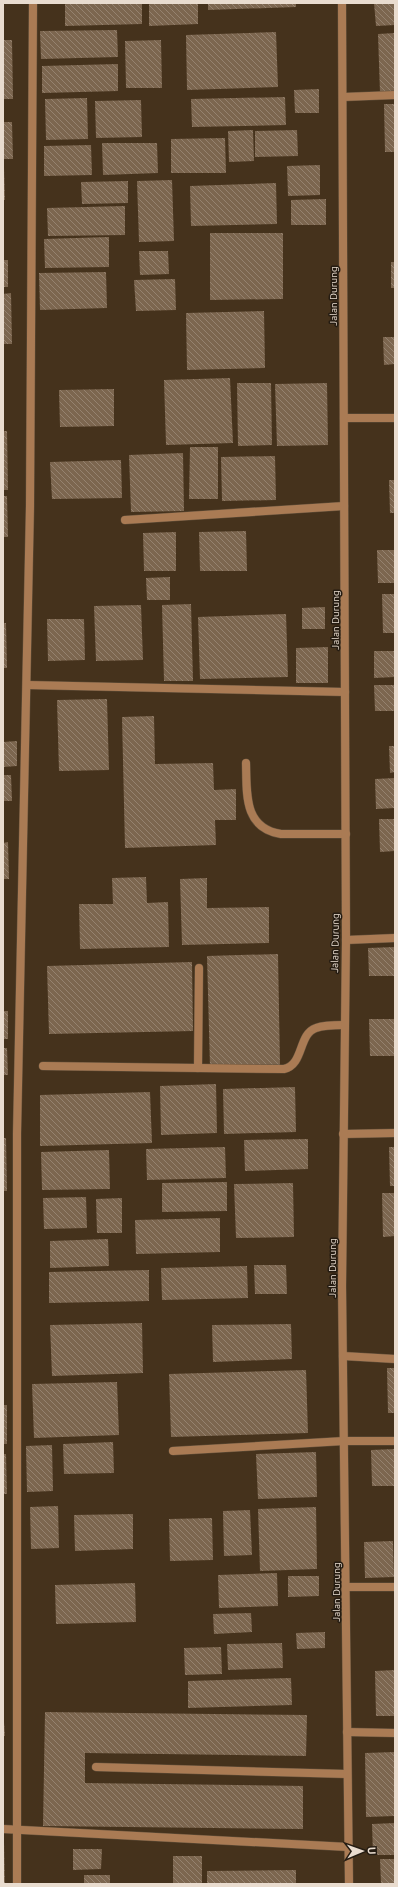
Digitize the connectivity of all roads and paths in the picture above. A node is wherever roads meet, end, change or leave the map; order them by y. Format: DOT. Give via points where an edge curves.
graph roads {
  1 [pos="33,3"];
  2 [pos="342,3"];
  3 [pos="395,95"];
  4 [pos="342,97"];
  5 [pos="344,418"];
  6 [pos="395,418"];
  7 [pos="344,506"];
  8 [pos="126,520"];
  9 [pos="27,685"];
  10 [pos="345,692"];
  11 [pos="246,763"];
  12 [pos="346,834"];
  13 [pos="395,938"];
  14 [pos="346,940"];
  15 [pos="199,968"];
  16 [pos="344,1025"];
  17 [pos="43,1066"];
  18 [pos="198,1068"];
  19 [pos="395,1133"];
  20 [pos="343,1134"];
  21 [pos="343,1356"];
  22 [pos="395,1359"];
  23 [pos="344,1441"];
  24 [pos="395,1441"];
  25 [pos="173,1451"];
  26 [pos="347,1587"];
  27 [pos="395,1587"];
  28 [pos="347,1732"];
  29 [pos="395,1733"];
  30 [pos="96,1767"];
  31 [pos="347,1774"];
  32 [pos="3,1829"];
  33 [pos="16,1830"];
  34 [pos="348,1847"];
  35 [pos="17,1884"];
  36 [pos="349,1884"];
  1 -- 9 [label="street"];
  2 -- 4 [label="street, Jalan Durung"];
  3 -- 4 [label="street"];
  4 -- 5 [label="street, Jalan Durung"];
  5 -- 6 [label="street"];
  5 -- 7 [label="street, Jalan Durung"];
  7 -- 8 [label="street"];
  7 -- 10 [label="street, Jalan Durung"];
  9 -- 10 [label="street"];
  9 -- 33 [label="street" via="17,1134"];
  10 -- 12 [label="street, Jalan Durung"];
  11 -- 12 [label="street" via="249,806 256,822 262,828 281,834"];
  12 -- 14 [label="street, Jalan Durung"];
  13 -- 14 [label="street"];
  14 -- 16 [label="street, Jalan Durung"];
  15 -- 18 [label="street"];
  16 -- 18 [label="street" via="311,1030 294,1062 287,1068"];
  16 -- 20 [label="street, Jalan Durung"];
  17 -- 18 [label="street"];
  19 -- 20 [label="street"];
  20 -- 21 [label="street, Jalan Durung"];
  21 -- 22 [label="street"];
  21 -- 23 [label="street, Jalan Durung"];
  23 -- 24 [label="street"];
  23 -- 25 [label="street"];
  23 -- 26 [label="street, Jalan Durung"];
  26 -- 27 [label="street"];
  26 -- 28 [label="street, Jalan Durung"];
  28 -- 29 [label="street"];
  28 -- 31 [label="street, Jalan Durung"];
  30 -- 31 [label="street"];
  31 -- 34 [label="street, Jalan Durung"];
  32 -- 33 [label="street"];
  33 -- 34 [label="street"];
  33 -- 35 [label="street"];
  34 -- 36 [label="street, Jalan Durung"];
}
